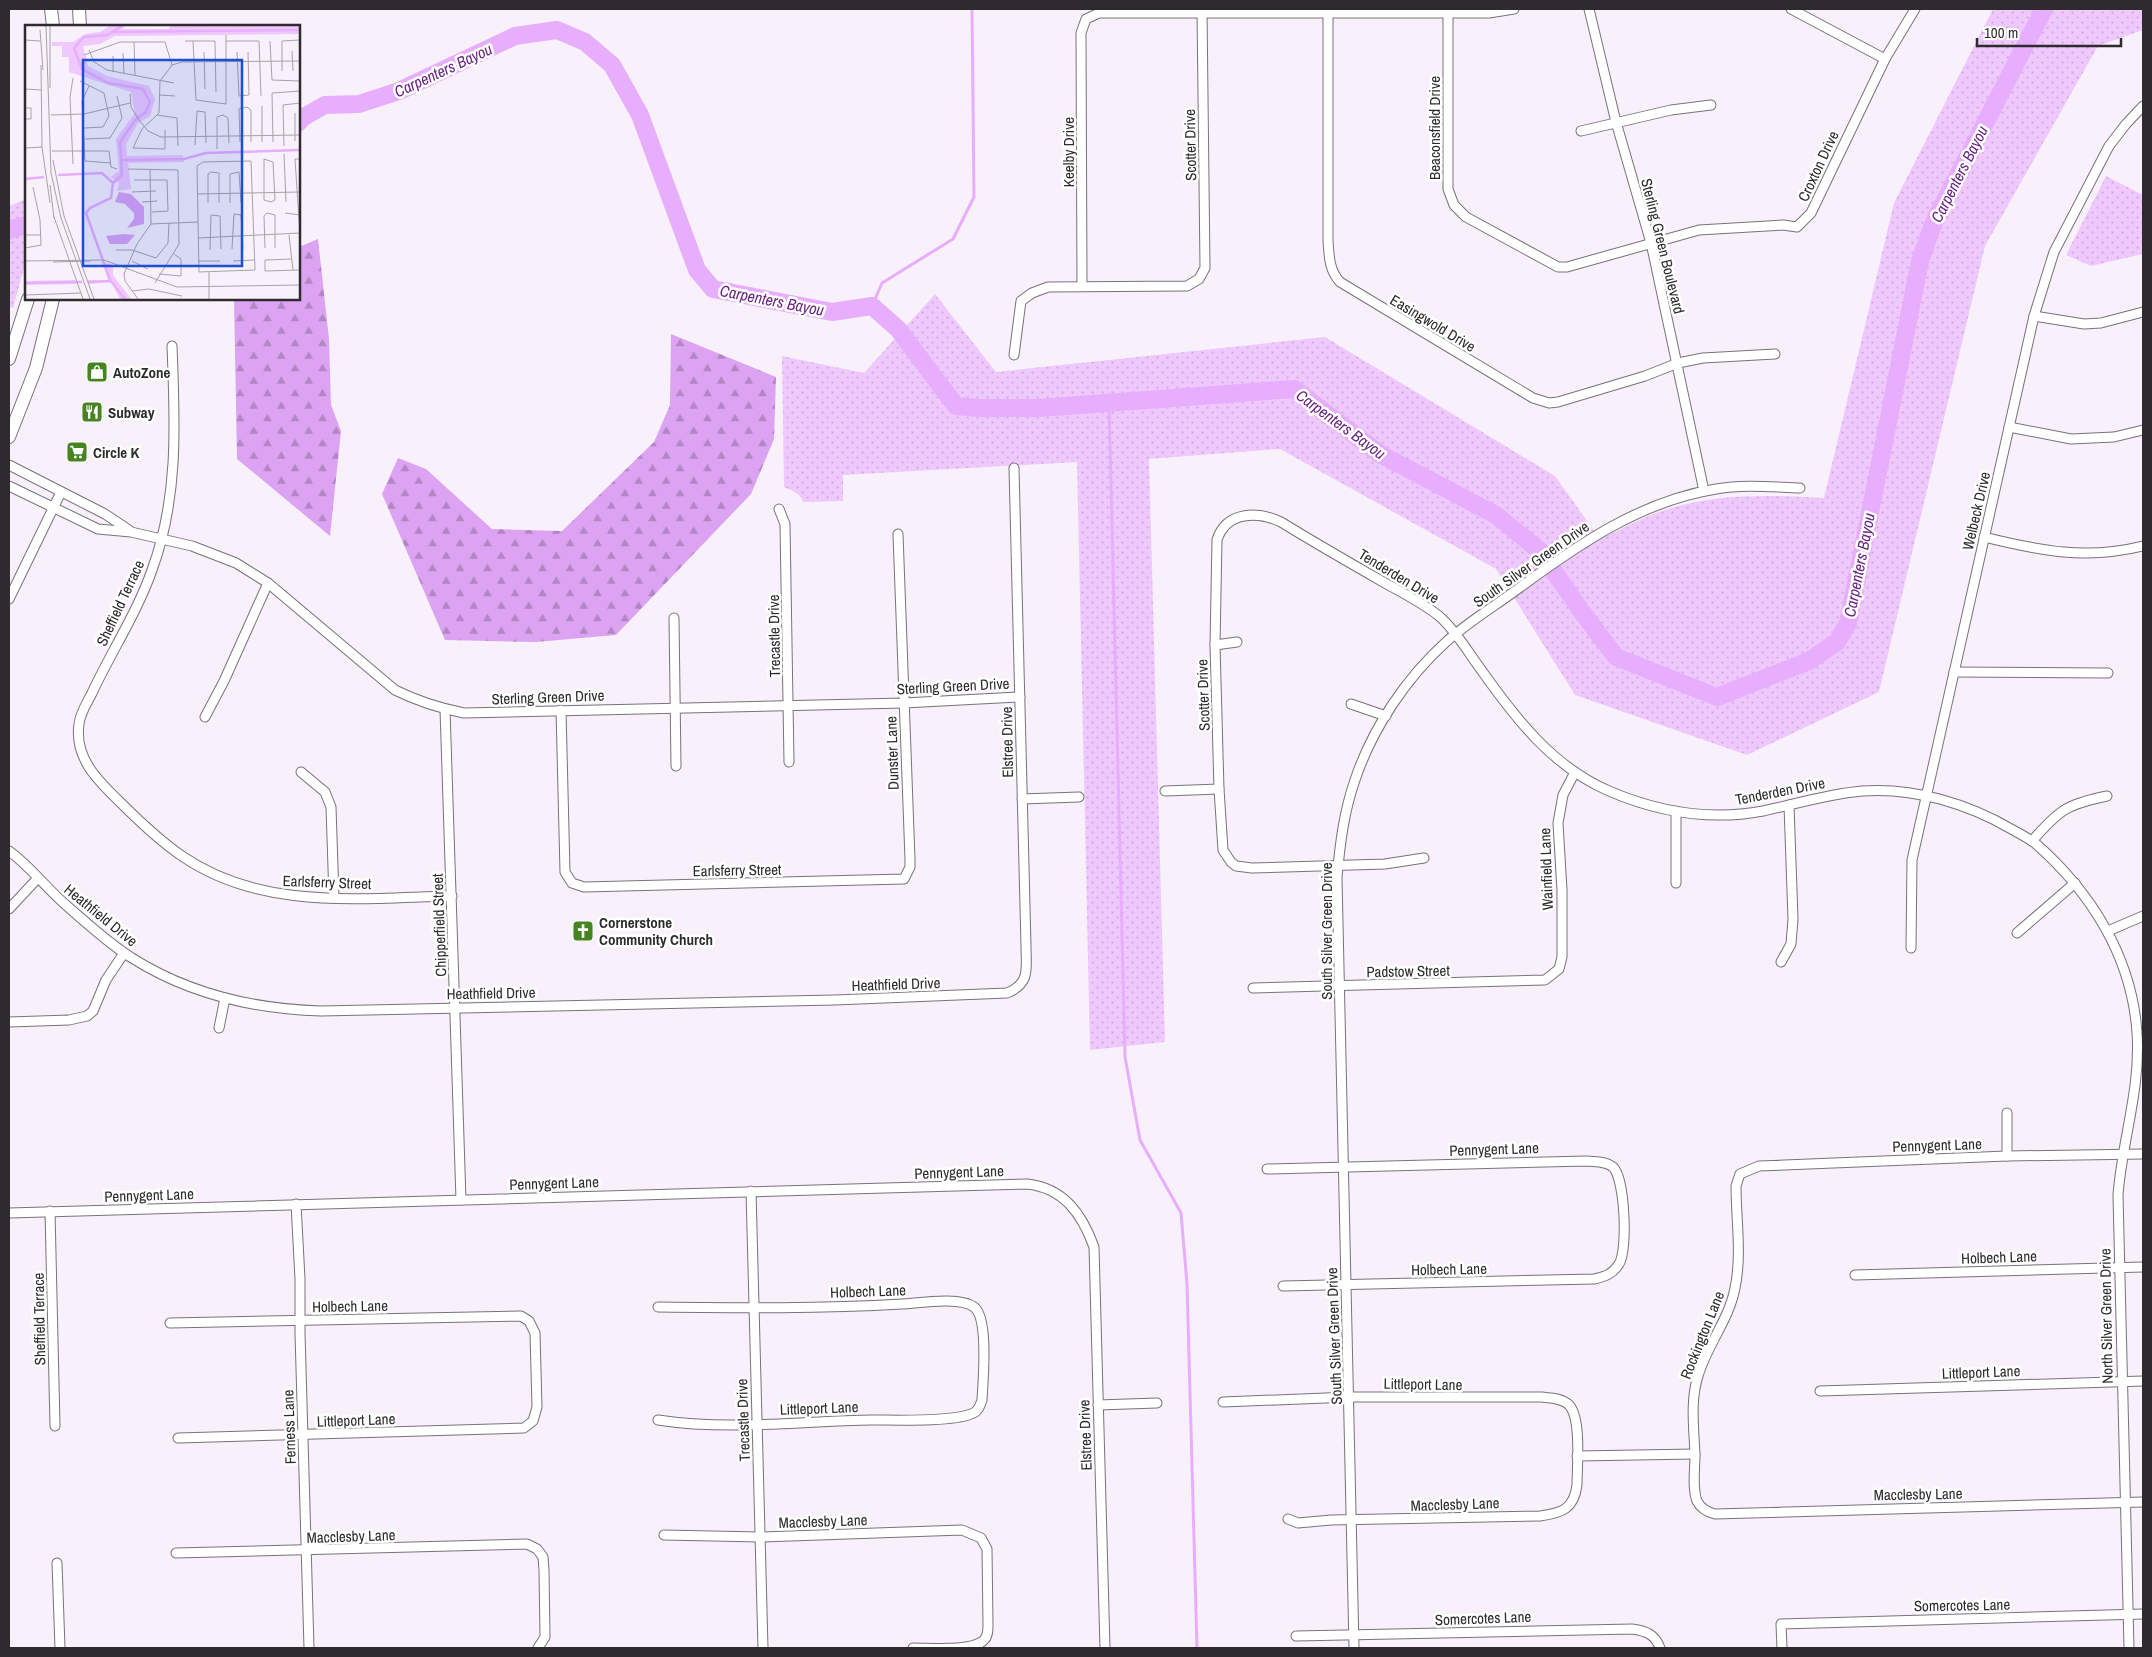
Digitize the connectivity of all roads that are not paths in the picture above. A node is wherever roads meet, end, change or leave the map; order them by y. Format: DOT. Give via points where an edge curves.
graph roads {
  1 [pos="51,9"];
  2 [pos="80,9"];
  3 [pos="1514,9"];
  4 [pos="1589,9"];
  5 [pos="1791,9"];
  6 [pos="1916,9"];
  7 [pos="1202,12"];
  8 [pos="1328,13"];
  9 [pos="1448,13"];
  10 [pos="52,25"];
  11 [pos="80,25"];
  12 [pos="1884,59"];
  13 [pos="1711,105"];
  14 [pos="2143,106"];
  15 [pos="1616,122"];
  16 [pos="1581,131"];
  17 [pos="1651,244"];
  18 [pos="1082,286"];
  19 [pos="28,300"];
  20 [pos="50,300"];
  21 [pos="2143,312"];
  22 [pos="2034,316"];
  23 [pos="172,346"];
  24 [pos="1775,354"];
  25 [pos="1014,355"];
  26 [pos="9,359"];
  27 [pos="1678,363"];
  28 [pos="2009,427"];
  29 [pos="2143,430"];
  30 [pos="9,437"];
  31 [pos="9,465"];
  32 [pos="1014,468"];
  33 [pos="9,486"];
  34 [pos="1800,488"];
  35 [pos="1704,491"];
  36 [pos="61,492"];
  37 [pos="54,509"];
  38 [pos="779,509"];
  39 [pos="131,532"];
  40 [pos="1220,532"];
  41 [pos="898,534"];
  42 [pos="1984,537"];
  43 [pos="161,539"];
  44 [pos="2143,546"];
  45 [pos="268,583"];
  46 [pos="9,599"];
  47 [pos="674,618"];
  48 [pos="1455,634"];
  49 [pos="1237,642"];
  50 [pos="1215,645"];
  51 [pos="1954,672"];
  52 [pos="2108,673"];
  53 [pos="1020,696"];
  54 [pos="904,702"];
  55 [pos="789,704"];
  56 [pos="1351,704"];
  57 [pos="675,708"];
  58 [pos="445,710"];
  59 [pos="561,710"];
  60 [pos="1386,716"];
  61 [pos="205,717"];
  62 [pos="79,746"];
  63 [pos="790,762"];
  64 [pos="676,766"];
  65 [pos="301,772"];
  66 [pos="1575,772"];
  67 [pos="1219,789"];
  68 [pos="1165,791"];
  69 [pos="1927,796"];
  70 [pos="2107,796"];
  71 [pos="1079,798"];
  72 [pos="1022,799"];
  73 [pos="1789,805"];
  74 [pos="1676,812"];
  75 [pos="2032,840"];
  76 [pos="9,851"];
  77 [pos="1424,858"];
  78 [pos="1338,865"];
  79 [pos="37,879"];
  80 [pos="904,879"];
  81 [pos="1676,883"];
  82 [pos="2075,883"];
  83 [pos="452,896"];
  84 [pos="334,898"];
  85 [pos="9,908"];
  86 [pos="2143,916"];
  87 [pos="2108,931"];
  88 [pos="2017,933"];
  89 [pos="1911,948"];
  90 [pos="124,953"];
  91 [pos="1781,962"];
  92 [pos="1559,969"];
  93 [pos="1022,985"];
  94 [pos="2129,985"];
  95 [pos="1339,987"];
  96 [pos="1253,988"];
  97 [pos="225,998"];
  98 [pos="455,1007"];
  99 [pos="9,1022"];
  100 [pos="220,1028"];
  101 [pos="2007,1113"];
  102 [pos="2143,1154"];
  103 [pos="2122,1155"];
  104 [pos="2007,1156"];
  105 [pos="1343,1166"];
  106 [pos="1266,1169"];
  107 [pos="1738,1180"];
  108 [pos="751,1192"];
  109 [pos="461,1200"];
  110 [pos="296,1204"];
  111 [pos="50,1211"];
  112 [pos="9,1212"];
  113 [pos="1082,1224"];
  114 [pos="2143,1267"];
  115 [pos="2119,1268"];
  116 [pos="1614,1270"];
  117 [pos="1854,1275"];
  118 [pos="1283,1286"];
  119 [pos="1346,1286"];
  120 [pos="658,1307"];
  121 [pos="754,1309"];
  122 [pos="300,1321"];
  123 [pos="170,1323"];
  124 [pos="2122,1382"];
  125 [pos="2143,1382"];
  126 [pos="1820,1391"];
  127 [pos="1350,1397"];
  128 [pos="1223,1402"];
  129 [pos="1157,1403"];
  130 [pos="1098,1405"];
  131 [pos="979,1408"];
  132 [pos="658,1420"];
  133 [pos="533,1421"];
  134 [pos="757,1424"];
  135 [pos="55,1426"];
  136 [pos="303,1436"];
  137 [pos="178,1438"];
  138 [pos="1695,1454"];
  139 [pos="1577,1456"];
  140 [pos="1697,1501"];
  141 [pos="2126,1502"];
  142 [pos="2143,1502"];
  143 [pos="1288,1519"];
  144 [pos="1352,1521"];
  145 [pos="664,1535"];
  146 [pos="760,1537"];
  147 [pos="307,1551"];
  148 [pos="176,1553"];
  149 [pos="57,1563"];
  150 [pos="2143,1614"];
  151 [pos="2128,1615"];
  152 [pos="1296,1636"];
  153 [pos="1354,1636"];
  154 [pos="60,1648"];
  155 [pos="309,1648"];
  156 [pos="538,1648"];
  157 [pos="763,1648"];
  158 [pos="914,1648"];
  159 [pos="1104,1648"];
  160 [pos="1354,1648"];
  161 [pos="1660,1648"];
  162 [pos="1782,1648"];
  163 [pos="2129,1648"];
  1 -- 10 [label="main road"];
  2 -- 11 [label="main road"];
  3 -- 9 [label="street"];
  4 -- 15 [label="street, Sterling Green Boulevard"];
  5 -- 12 [label="street"];
  6 -- 12 [label="street, Croxton Drive"];
  7 -- 8 [label="street"];
  7 -- 18 [label="street, Keelby Drive" via="1099,14 1086,19 1081,33"];
  7 -- 18 [label="street, Scotter Drive" via="1205,268 1199,279 1187,286"];
  8 -- 9 [label="street"];
  8 -- 27 [label="street, Easingwold Drive" via="1328,240 1334,276 1534,398 1549,403 1577,398"];
  9 -- 17 [label="street, Beaconsfield Drive" via="1448,189 1454,205 1466,217 1558,267"];
  12 -- 17 [label="street, Croxton Drive" via="1806,220 1797,227 1698,230"];
  13 -- 15 [label="street"];
  14 -- 22 [label="street, Welbeck Drive" via="2109,146 2058,244"];
  15 -- 16 [label="street"];
  15 -- 17 [label="street, Sterling Green Boulevard"];
  17 -- 27 [label="street, Sterling Green Boulevard"];
  18 -- 25 [label="street" via="1048,287 1032,292 1021,301"];
  19 -- 26 [label="main road"];
  20 -- 30 [label="main road" via="36,368"];
  21 -- 22 [label="street" via="2084,324"];
  22 -- 28 [label="street, Welbeck Drive"];
  23 -- 43 [label="street, Sheffield Terrace" via="175,453 169,509"];
  24 -- 27 [label="street, Easingwold Drive" via="1704,358"];
  27 -- 35 [label="street, Sterling Green Boulevard"];
  28 -- 29 [label="street" via="2071,439 2114,437"];
  28 -- 42 [label="street, Welbeck Drive"];
  31 -- 36 [label="street, Sterling Green Drive"];
  32 -- 53 [label="street, Elstree Drive"];
  33 -- 37 [label="street, Sterling Green Drive"];
  34 -- 35 [label="street, South Silver Green Drive" via="1748,486"];
  35 -- 48 [label="street, South Silver Green Drive" via="1640,512 1586,540"];
  36 -- 37 [label="street"];
  36 -- 39 [label="street, Sterling Green Drive" via="105,514"];
  37 -- 39 [label="street, Sterling Green Drive" via="98,529"];
  37 -- 46 [label="street"];
  38 -- 55 [label="street, Trecastle Drive" via="785,524"];
  39 -- 43 [label="street, Sterling Green Drive"];
  40 -- 48 [label="street, Tenderden Drive" via="1234,518 1270,517 1430,610"];
  40 -- 50 [label="street, Scotter Drive"];
  41 -- 54 [label="street, Dunster Lane"];
  42 -- 44 [label="street" via="2061,553 2106,553"];
  42 -- 51 [label="street, Welbeck Drive"];
  43 -- 45 [label="street, Sterling Green Drive" via="214,553"];
  43 -- 62 [label="street, Sheffield Terrace" via="152,570 80,714"];
  45 -- 58 [label="street, Sterling Green Drive" via="395,690"];
  45 -- 61 [label="street"];
  47 -- 57 [label="street"];
  48 -- 60 [label="street, South Silver Green Drive" via="1415,675"];
  48 -- 66 [label="street, Tenderden Drive" via="1526,730"];
  49 -- 50 [label="street"];
  50 -- 67 [label="street, Scotter Drive"];
  51 -- 52 [label="street"];
  51 -- 69 [label="street, Welbeck Drive"];
  53 -- 54 [label="street, Sterling Green Drive"];
  53 -- 72 [label="street, Elstree Drive"];
  54 -- 55 [label="street, Sterling Green Drive"];
  54 -- 80 [label="street, Dunster Lane" via="910,859"];
  55 -- 57 [label="street, Sterling Green Drive"];
  55 -- 63 [label="street, Trecastle Drive"];
  56 -- 60 [label="street"];
  57 -- 59 [label="street, Sterling Green Drive"];
  57 -- 64 [label="street"];
  58 -- 59 [label="street, Sterling Green Drive" via="464,713"];
  58 -- 83 [label="street, Chipperfield Street"];
  59 -- 80 [label="street, Earlsferry Street" via="565,872 572,883 584,887"];
  60 -- 78 [label="street, South Silver Green Drive" via="1355,780 1345,815"];
  62 -- 84 [label="street, Earlsferry Street" via="91,770 120,803 164,842 200,867 235,883 266,892 290,897"];
  65 -- 84 [label="street" via="325,792 331,807"];
  66 -- 74 [label="street, Tenderden Drive" via="1636,802"];
  66 -- 92 [label="street, Wainfield Lane" via="1563,795 1558,818 1562,890 1562,957"];
  67 -- 68 [label="street"];
  67 -- 78 [label="street, Scotter Drive" via="1223,850 1236,866"];
  69 -- 73 [label="street, Tenderden Drive" via="1868,790"];
  69 -- 75 [label="street, Tenderden Drive" via="1979,812"];
  69 -- 89 [label="street, Welbeck Drive" via="1912,860"];
  70 -- 75 [label="street" via="2066,808"];
  71 -- 72 [label="street"];
  72 -- 93 [label="street, Elstree Drive" via="1026,946 1026,977"];
  73 -- 74 [label="street, Tenderden Drive" via="1740,814"];
  73 -- 91 [label="street" via="1793,927 1791,944"];
  74 -- 81 [label="street"];
  75 -- 82 [label="street, Tenderden Drive"];
  76 -- 79 [label="street, Heathfield Drive"];
  77 -- 78 [label="street" via="1385,864"];
  78 -- 95 [label="street, South Silver Green Drive"];
  79 -- 85 [label="street"];
  79 -- 90 [label="street, Heathfield Drive"];
  82 -- 87 [label="street, Tenderden Drive"];
  82 -- 88 [label="street"];
  83 -- 84 [label="street, Earlsferry Street"];
  83 -- 98 [label="street, Chipperfield Street"];
  86 -- 87 [label="street"];
  87 -- 94 [label="street, Tenderden Drive"];
  90 -- 97 [label="street, Heathfield Drive" via="174,980"];
  90 -- 99 [label="street" via="106,980 93,1011 87,1016 69,1020"];
  92 -- 95 [label="street, Padstow Street" via="1545,980 1536,981"];
  93 -- 98 [label="street, Heathfield Drive" via="1007,993 993,995"];
  94 -- 103 [label="street, North Silver Green Drive" via="2137,1033 2137,1061 2133,1106"];
  95 -- 96 [label="street, Padstow Street"];
  95 -- 105 [label="street, South Silver Green Drive"];
  97 -- 98 [label="street, Heathfield Drive" via="294,1010"];
  97 -- 100 [label="street"];
  98 -- 109 [label="street, Chipperfield Street"];
  101 -- 104 [label="street"];
  102 -- 103 [label="street, Pennygent Lane"];
  103 -- 104 [label="street, Pennygent Lane"];
  103 -- 115 [label="street, North Silver Green Drive" via="2118,1195"];
  104 -- 107 [label="street, Pennygent Lane" via="1759,1166 1740,1174"];
  105 -- 106 [label="street, Pennygent Lane"];
  105 -- 116 [label="street, Pennygent Lane" via="1601,1162 1612,1166 1619,1175 1622,1188 1622,1258"];
  105 -- 119 [label="street, South Silver Green Drive"];
  107 -- 138 [label="street, Rockington Lane" via="1736,1280 1728,1310 1697,1378 1693,1411"];
  108 -- 109 [label="street, Pennygent Lane"];
  108 -- 113 [label="street, Pennygent Lane" via="1027,1184 1046,1187 1066,1198"];
  108 -- 121 [label="street, Trecastle Drive"];
  109 -- 110 [label="street, Pennygent Lane"];
  110 -- 111 [label="street, Pennygent Lane"];
  110 -- 122 [label="street, Ferness Lane"];
  111 -- 112 [label="street, Pennygent Lane"];
  111 -- 135 [label="street, Sheffield Terrace"];
  113 -- 130 [label="street, Elstree Drive" via="1094,1247"];
  114 -- 115 [label="street, Holbech Lane"];
  115 -- 117 [label="street, Holbech Lane"];
  115 -- 124 [label="street, North Silver Green Drive"];
  116 -- 119 [label="street, Holbech Lane" via="1608,1276 1594,1280"];
  118 -- 119 [label="street, Holbech Lane"];
  119 -- 127 [label="street, South Silver Green Drive"];
  120 -- 121 [label="street, Holbech Lane"];
  121 -- 131 [label="street, Holbech Lane" via="946,1302 974,1307 982,1321 983,1336 983,1386"];
  121 -- 134 [label="street, Trecastle Drive"];
  122 -- 123 [label="street, Holbech Lane"];
  122 -- 133 [label="street, Holbech Lane" via="521,1316 529,1321 536,1333 537,1408"];
  122 -- 136 [label="street, Ferness Lane"];
  124 -- 125 [label="street, Littleport Lane"];
  124 -- 126 [label="street, Littleport Lane"];
  124 -- 141 [label="street, North Silver Green Drive"];
  127 -- 128 [label="street, Littleport Lane"];
  127 -- 139 [label="street, Littleport Lane" via="1558,1399 1568,1404 1576,1414"];
  127 -- 144 [label="street, South Silver Green Drive"];
  129 -- 130 [label="street"];
  130 -- 159 [label="street, Elstree Drive"];
  131 -- 134 [label="street, Littleport Lane" via="958,1417"];
  132 -- 134 [label="street, Littleport Lane" via="693,1425"];
  133 -- 136 [label="street, Littleport Lane" via="524,1428"];
  134 -- 146 [label="street, Trecastle Drive"];
  136 -- 137 [label="street, Littleport Lane"];
  136 -- 147 [label="street, Ferness Lane"];
  138 -- 139 [label="street"];
  138 -- 140 [label="street, Rockington Lane"];
  139 -- 144 [label="street, Macclesby Lane" via="1576,1496 1563,1511 1540,1516"];
  140 -- 141 [label="street, Macclesby Lane" via="1705,1511 1715,1514"];
  141 -- 142 [label="street, Macclesby Lane"];
  141 -- 151 [label="street, North Silver Green Drive"];
  143 -- 144 [label="street, Macclesby Lane" via="1298,1522"];
  144 -- 153 [label="street, South Silver Green Drive"];
  145 -- 146 [label="street, Macclesby Lane"];
  146 -- 157 [label="street, Trecastle Drive"];
  146 -- 158 [label="street, Macclesby Lane" via="962,1530 982,1538 987,1549 988,1625 984,1640 973,1646"];
  147 -- 148 [label="street, Macclesby Lane"];
  147 -- 155 [label="street, Ferness Lane"];
  147 -- 156 [label="street, Macclesby Lane" via="527,1544 543,1557 545,1637"];
  149 -- 154 [label="street"];
  150 -- 151 [label="street, Somercotes Lane"];
  151 -- 162 [label="street, Somercotes Lane" via="1781,1624"];
  151 -- 163 [label="street, North Silver Green Drive"];
  152 -- 153 [label="street, Somercotes Lane"];
  153 -- 160 [label="street, South Silver Green Drive"];
  153 -- 161 [label="street, Somercotes Lane" via="1632,1629 1646,1631 1657,1639"];
}
